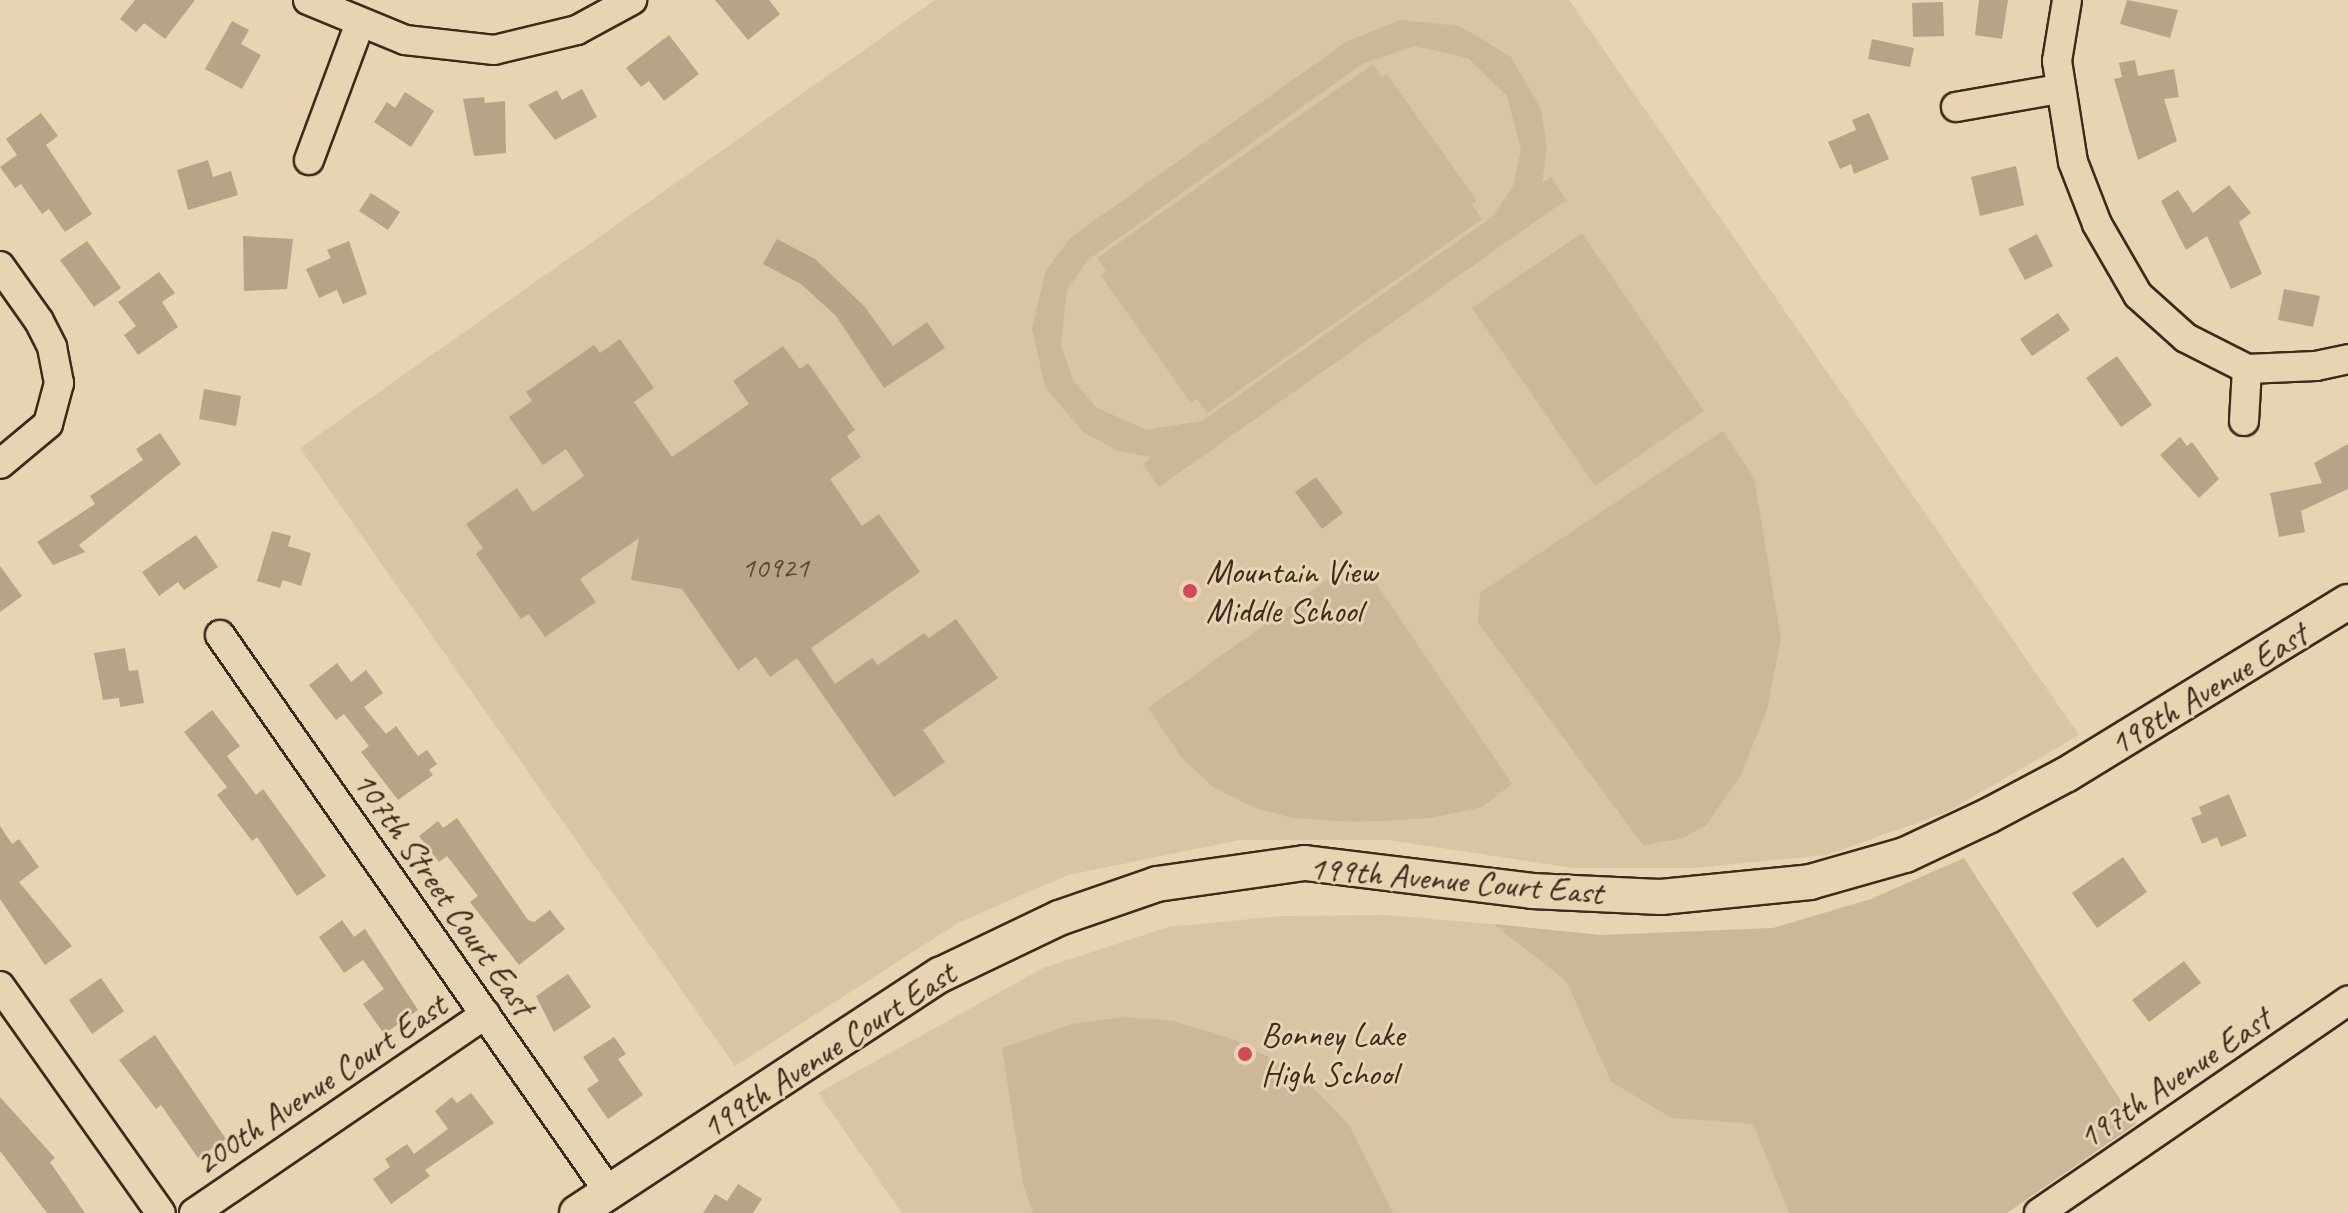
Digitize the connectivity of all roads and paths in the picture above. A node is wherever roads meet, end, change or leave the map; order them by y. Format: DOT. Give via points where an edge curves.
graph roads {
  1 [pos="308,0"];
  2 [pos="632,0"];
  3 [pos="2067,0"];
  4 [pos="360,23"];
  5 [pos="2059,89"];
  6 [pos="1956,107"];
  7 [pos="309,160"];
  8 [pos="0,266"];
  9 [pos="2348,359"];
  10 [pos="2247,369"];
  11 [pos="2244,421"];
  12 [pos="0,464"];
  13 [pos="2348,602"];
  14 [pos="220,635"];
  15 [pos="2067,774"];
  16 [pos="0,986"];
  17 [pos="2348,1001"];
  18 [pos="486,1014"];
  19 [pos="609,1192"];
  20 [pos="161,1213"];
  21 [pos="194,1213"];
  22 [pos="577,1213"];
  23 [pos="2039,1213"];
  1 -- 4 [label="street"];
  2 -- 4 [label="street" via="577,30 494,50 405,40"];
  3 -- 5 [label="street" via="2059,37"];
  4 -- 7 [label="street"];
  5 -- 6 [label="street"];
  5 -- 10 [label="street" via="2078,174 2097,224 2138,295 2186,338"];
  8 -- 12 [label="street" via="52,347 59,383 48,424"];
  9 -- 10 [label="street"];
  10 -- 11 [label="street"];
  13 -- 15 [label="main road, 198th Avenue East"];
  14 -- 18 [label="street, 107th Street Court East"];
  15 -- 19 [label="main road, 199th Avenue Court East" via="1905,855 1810,882 1732,894 1661,897 1532,891 1380,868 1305,863 1157,884 1059,918 940,975"];
  16 -- 20 [label="street"];
  17 -- 23 [label="street, 197th Avenue East"];
  18 -- 19 [label="street, 107th Street Court East"];
  18 -- 21 [label="street, 200th Avenue Court East"];
  19 -- 22 [label="main road, 199th Avenue Court East"];
}
